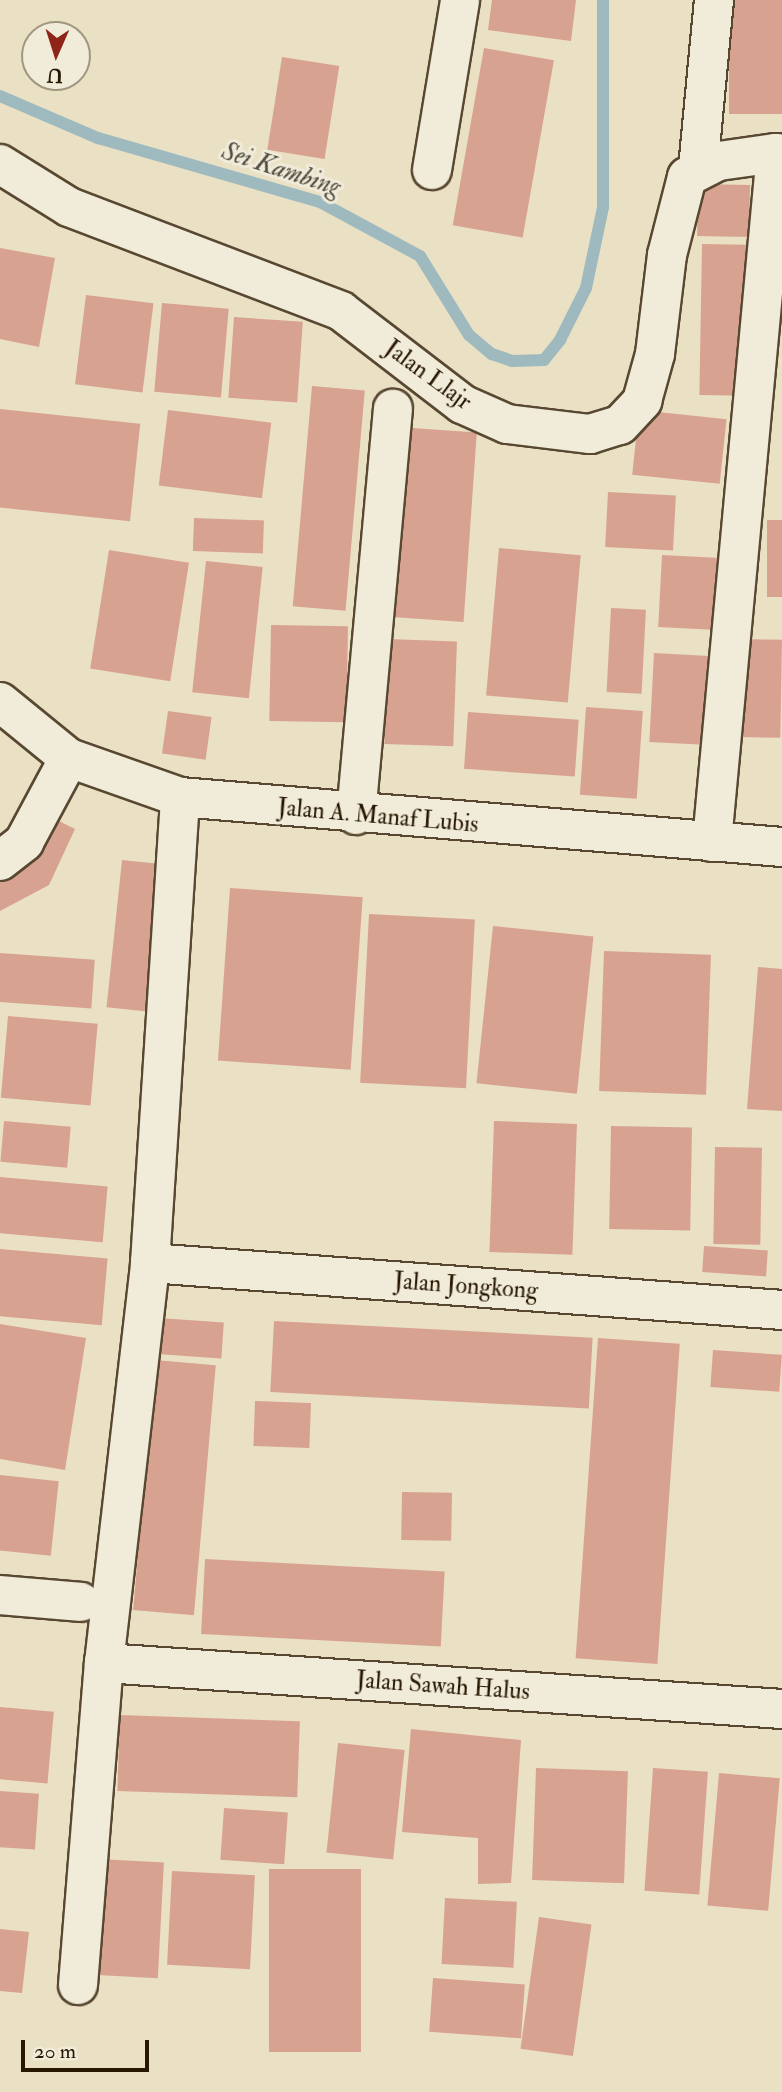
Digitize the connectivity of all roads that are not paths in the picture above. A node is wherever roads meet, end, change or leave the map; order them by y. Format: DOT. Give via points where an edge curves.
graph roads {
  1 [pos="460,0"];
  2 [pos="713,0"];
  3 [pos="0,164"];
  4 [pos="698,169"];
  5 [pos="432,170"];
  6 [pos="393,409"];
  7 [pos="0,702"];
  8 [pos="69,758"];
  9 [pos="180,797"];
  10 [pos="356,815"];
  11 [pos="712,842"];
  12 [pos="782,847"];
  13 [pos="0,861"];
  14 [pos="150,1263"];
  15 [pos="782,1310"];
  16 [pos="0,1595"];
  17 [pos="81,1602"];
  18 [pos="104,1663"];
  19 [pos="782,1709"];
  20 [pos="78,1985"];
  1 -- 5 [label="street"];
  2 -- 4 [label="street"];
  3 -- 4 [label="street, Jalan Llajr" via="69,207 341,311 462,404 507,424 590,434 621,425 642,401 655,354 667,255 683,186"];
  4 -- 11 [label="street" via="719,161 776,153"];
  6 -- 10 [label="street"];
  7 -- 8 [label="street, Jalan A. Manaf Lubis"];
  8 -- 9 [label="street, Jalan A. Manaf Lubis"];
  8 -- 13 [label="street" via="24,842"];
  9 -- 10 [label="street, Jalan A. Manaf Lubis"];
  9 -- 14 [label="street"];
  10 -- 11 [label="street, Jalan A. Manaf Lubis"];
  11 -- 12 [label="street, Jalan A. Manaf Lubis"];
  14 -- 15 [label="street, Jalan Jongkong"];
  14 -- 18 [label="street"];
  16 -- 17 [label="street"];
  18 -- 19 [label="street, Jalan Sawah Halus"];
  18 -- 20 [label="street"];
}
